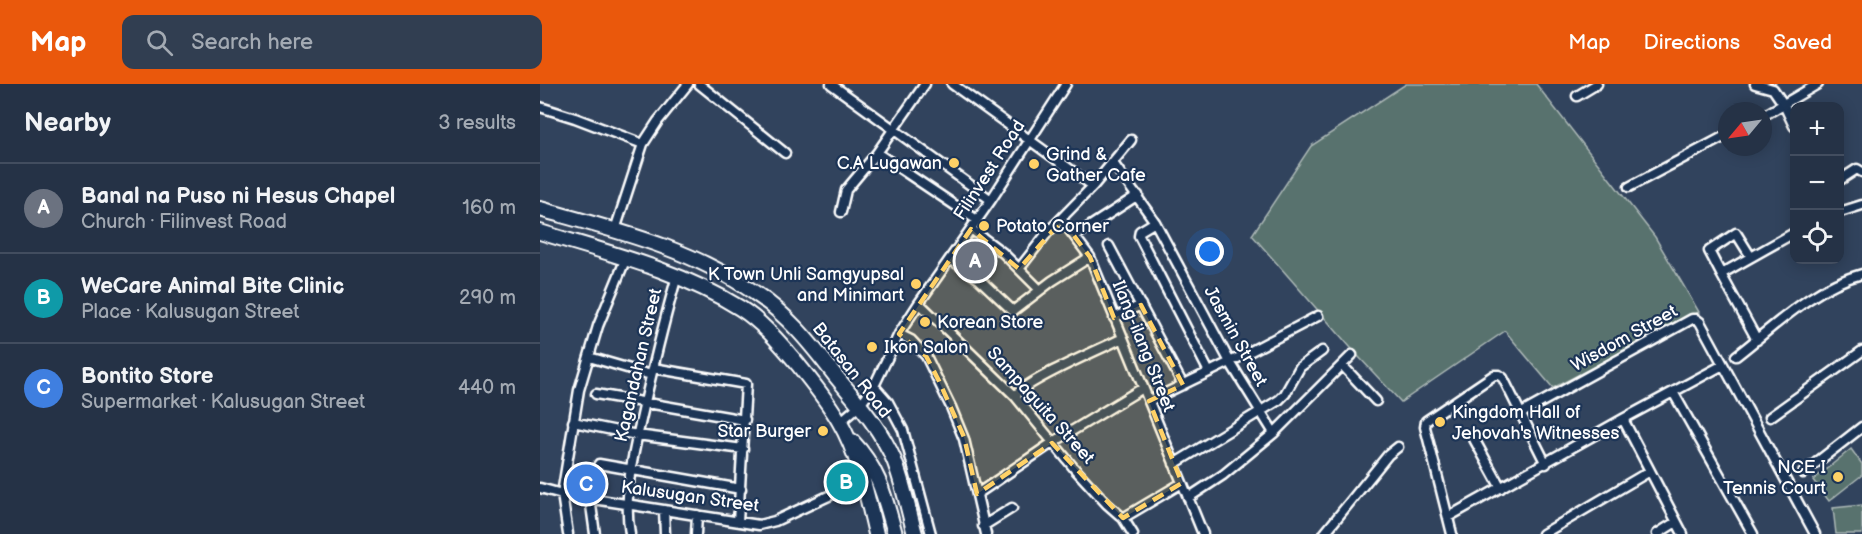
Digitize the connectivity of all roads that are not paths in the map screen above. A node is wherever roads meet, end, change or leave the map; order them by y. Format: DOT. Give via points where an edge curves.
graph roads {
  1 [pos="688,84"];
  2 [pos="699,84"];
  3 [pos="831,84"];
  4 [pos="925,84"];
  5 [pos="1066,84"];
  6 [pos="1597,84"];
  7 [pos="1755,84"];
  8 [pos="1818,84"];
  9 [pos="956,85"];
  10 [pos="1773,86"];
  11 [pos="1577,96"];
  12 [pos="1784,105"];
  13 [pos="540,106"];
  14 [pos="1772,111"];
  15 [pos="1790,118"];
  16 [pos="894,130"];
  17 [pos="1029,140"];
  18 [pos="1131,140"];
  19 [pos="1718,140"];
  20 [pos="643,144"];
  21 [pos="785,153"];
  22 [pos="877,153"];
  23 [pos="1113,163"];
  24 [pos="1862,171"];
  25 [pos="1844,177"];
  26 [pos="1093,186"];
  27 [pos="1629,187"];
  28 [pos="1138,195"];
  29 [pos="991,200"];
  30 [pos="1862,205"];
  31 [pos="540,209"];
  32 [pos="1844,210"];
  33 [pos="842,212"];
  34 [pos="977,220"];
  35 [pos="1062,220"];
  36 [pos="1155,222"];
  37 [pos="970,229"];
  38 [pos="615,230"];
  39 [pos="540,232"];
  40 [pos="1075,236"];
  41 [pos="1790,236"];
  42 [pos="1109,246"];
  43 [pos="1090,257"];
  44 [pos="1751,257"];
  45 [pos="626,258"];
  46 [pos="950,259"];
  47 [pos="1019,269"];
  48 [pos="1721,274"];
  49 [pos="1862,274"];
  50 [pos="677,276"];
  51 [pos="1040,290"];
  52 [pos="919,303"];
  53 [pos="1141,304"];
  54 [pos="1318,316"];
  55 [pos="1114,318"];
  56 [pos="899,334"];
  57 [pos="1123,338"];
  58 [pos="1756,340"];
  59 [pos="1322,351"];
  60 [pos="1862,351"];
  61 [pos="1352,355"];
  62 [pos="1736,356"];
  63 [pos="589,357"];
  64 [pos="1230,362"];
  65 [pos="1342,365"];
  66 [pos="1723,365"];
  67 [pos="652,372"];
  68 [pos="1209,372"];
  69 [pos="1183,385"];
  70 [pos="874,386"];
  71 [pos="1143,388"];
  72 [pos="1673,392"];
  73 [pos="596,394"];
  74 [pos="1015,396"];
  75 [pos="1149,401"];
  76 [pos="1376,401"];
  77 [pos="645,403"];
  78 [pos="860,405"];
  79 [pos="1260,413"];
  80 [pos="1520,414"];
  81 [pos="1770,417"];
  82 [pos="1623,419"];
  83 [pos="745,420"];
  84 [pos="573,422"];
  85 [pos="840,422"];
  86 [pos="1862,427"];
  87 [pos="1274,433"];
  88 [pos="637,435"];
  89 [pos="846,435"];
  90 [pos="1474,439"];
  91 [pos="1052,443"];
  92 [pos="1398,447"];
  93 [pos="743,449"];
  94 [pos="1174,464"];
  95 [pos="1545,464"];
  96 [pos="631,469"];
  97 [pos="1650,471"];
  98 [pos="566,472"];
  99 [pos="1803,473"];
  100 [pos="863,480"];
  101 [pos="1182,483"];
  102 [pos="540,488"];
  103 [pos="1501,488"];
  104 [pos="741,489"];
  105 [pos="562,494"];
  106 [pos="977,494"];
  107 [pos="590,498"];
  108 [pos="1188,498"];
  109 [pos="627,504"];
  110 [pos="1012,508"];
  111 [pos="664,510"];
  112 [pos="697,515"];
  113 [pos="1448,517"];
  114 [pos="1123,518"];
  115 [pos="738,522"];
  116 [pos="1676,522"];
  117 [pos="985,530"];
  118 [pos="568,534"];
  119 [pos="596,534"];
  120 [pos="630,534"];
  121 [pos="664,534"];
  122 [pos="696,534"];
  123 [pos="876,534"];
  124 [pos="895,534"];
  125 [pos="915,534"];
  126 [pos="932,534"];
  127 [pos="1133,534"];
  128 [pos="1203,534"];
  129 [pos="1324,534"];
  130 [pos="1452,534"];
  131 [pos="1543,534"];
  132 [pos="1657,534"];
  133 [pos="1683,534"];
  134 [pos="1753,534"];
  135 [pos="1815,534"];
  1 -- 20 [label="street"];
  2 -- 21 [label="street"];
  3 -- 16 [label="street"];
  4 -- 16 [label="street"];
  5 -- 17 [label="street, Filinvest Road"];
  6 -- 11 [label="street"];
  7 -- 10 [label="street"];
  8 -- 12 [label="street"];
  9 -- 17 [label="street"];
  10 -- 12 [label="street"];
  12 -- 14 [label="street"];
  12 -- 15 [label="street"];
  13 -- 20 [label="street"];
  16 -- 22 [label="street"];
  16 -- 29 [label="street"];
  17 -- 26 [label="street"];
  17 -- 29 [label="street, Filinvest Road"];
  18 -- 23 [label="street"];
  19 -- 27 [label="street"];
  20 -- 38 [label="street"];
  22 -- 33 [label="street" via="846,190"];
  22 -- 34 [label="street"];
  23 -- 26 [label="street"];
  23 -- 28 [label="street, Jasmin Street"];
  24 -- 25 [label="street" via="1857,169"];
  26 -- 35 [label="street"];
  28 -- 36 [label="street, Jasmin Street"];
  28 -- 40 [label="street"];
  29 -- 34 [label="street, Filinvest Road"];
  30 -- 32 [label="street"];
  31 -- 38 [label="main road, Batasan Road"];
  34 -- 37 [label="street, Filinvest Road"];
  35 -- 40 [label="street, Ilang-ilang Street"];
  35 -- 47 [label="street"];
  36 -- 64 [label="street, Jasmin Street"];
  36 -- 68 [label="street" via="1138,236"];
  37 -- 46 [label="street, Filinvest Road"];
  37 -- 47 [label="street"];
  38 -- 78 [label="main road, Batasan Road" via="695,259 756,293 799,330"];
  39 -- 45 [label="main road"];
  40 -- 43 [label="street, Ilang-ilang Street"];
  41 -- 44 [label="street"];
  42 -- 53 [label="street"];
  43 -- 51 [label="street"];
  43 -- 55 [label="street, Ilang-ilang Street"];
  44 -- 48 [label="street"];
  44 -- 48 [label="street" via="1736,233 1709,251"];
  45 -- 50 [label="main road"];
  45 -- 63 [label="street"];
  46 -- 51 [label="street" via="979,279 1013,311"];
  46 -- 52 [label="street, Filinvest Road"];
  47 -- 51 [label="street"];
  48 -- 58 [label="street"];
  49 -- 58 [label="street" via="1818,294"];
  50 -- 67 [label="street, Kagandahan Street"];
  50 -- 85 [label="main road" via="742,309 762,325 782,345"];
  52 -- 56 [label="street, Filinvest Road"];
  52 -- 74 [label="street, Sampaguita Street"];
  53 -- 55 [label="street"];
  53 -- 69 [label="street"];
  54 -- 64 [label="street"];
  55 -- 57 [label="street, Ilang-ilang Street"];
  56 -- 70 [label="street, Filinvest Road"];
  56 -- 106 [label="street" via="926,356 939,381 963,437"];
  57 -- 71 [label="street, Ilang-ilang Street"];
  57 -- 74 [label="street" via="1043,377"];
  58 -- 62 [label="street"];
  59 -- 79 [label="street" via="1300,367 1285,394"];
  60 -- 81 [label="street"];
  61 -- 65 [label="street"];
  63 -- 67 [label="street"];
  63 -- 84 [label="street"];
  64 -- 68 [label="street"];
  64 -- 79 [label="street, Jasmin Street"];
  65 -- 76 [label="street"];
  65 -- 87 [label="street"];
  66 -- 72 [label="street"];
  66 -- 80 [label="street, Wisdom Street" via="1700,322 1692,319"];
  66 -- 135 [label="street, Wisdom Street"];
  67 -- 77 [label="street, Kagandahan Street"];
  67 -- 83 [label="street" via="746,384"];
  68 -- 69 [label="street"];
  69 -- 75 [label="street"];
  70 -- 78 [label="street, Filinvest Road"];
  70 -- 126 [label="street" via="903,430"];
  71 -- 75 [label="street, Ilang-ilang Street"];
  71 -- 91 [label="street"];
  72 -- 82 [label="street"];
  72 -- 134 [label="street"];
  73 -- 77 [label="street"];
  74 -- 91 [label="street, Sampaguita Street"];
  75 -- 94 [label="street, Ilang-ilang Street"];
  77 -- 83 [label="street"];
  77 -- 88 [label="street, Kagandahan Street"];
  78 -- 85 [label="street, Filinvest Road"];
  78 -- 125 [label="main road, Batasan Road" via="893,459"];
  79 -- 87 [label="street, Jasmin Street"];
  79 -- 94 [label="street"];
  80 -- 95 [label="street"];
  80 -- 113 [label="street" via="1503,378 1494,375 1426,421"];
  82 -- 95 [label="street"];
  82 -- 97 [label="street"];
  83 -- 93 [label="street"];
  84 -- 88 [label="street"];
  84 -- 98 [label="street"];
  85 -- 89 [label="main road"];
  86 -- 99 [label="street"];
  87 -- 108 [label="street"];
  88 -- 93 [label="street"];
  88 -- 96 [label="street, Kagandahan Street"];
  89 -- 100 [label="main road"];
  89 -- 124 [label="main road" via="878,476"];
  90 -- 103 [label="street"];
  91 -- 106 [label="street"];
  91 -- 114 [label="street, Sampaguita Street"];
  92 -- 129 [label="street"];
  93 -- 104 [label="street"];
  94 -- 101 [label="street, Ilang-ilang Street"];
  95 -- 103 [label="street"];
  96 -- 98 [label="street" via="598,464 593,476"];
  96 -- 104 [label="street"];
  96 -- 109 [label="street, Kagandahan Street"];
  97 -- 116 [label="street"];
  97 -- 131 [label="street"];
  98 -- 105 [label="street"];
  100 -- 115 [label="street, Kalusugan Street" via="775,521 759,525"];
  100 -- 123 [label="main road"];
  101 -- 108 [label="street, Ilang-ilang Street"];
  101 -- 114 [label="street"];
  102 -- 105 [label="street, Kalusugan Street"];
  103 -- 113 [label="street"];
  104 -- 115 [label="street"];
  105 -- 107 [label="street, Kalusugan Street"];
  105 -- 118 [label="street"];
  106 -- 117 [label="street"];
  107 -- 109 [label="street, Kalusugan Street"];
  107 -- 119 [label="street"];
  108 -- 128 [label="street, Ilang-ilang Street"];
  109 -- 111 [label="street, Kalusugan Street"];
  109 -- 120 [label="street, Kagandahan Street"];
  110 -- 117 [label="street"];
  111 -- 112 [label="street, Kalusugan Street"];
  111 -- 121 [label="street"];
  112 -- 115 [label="street, Kalusugan Street"];
  112 -- 122 [label="street"];
  113 -- 130 [label="street"];
  114 -- 127 [label="street, Sampaguita Street"];
  116 -- 132 [label="street"];
  116 -- 133 [label="street"];
}
